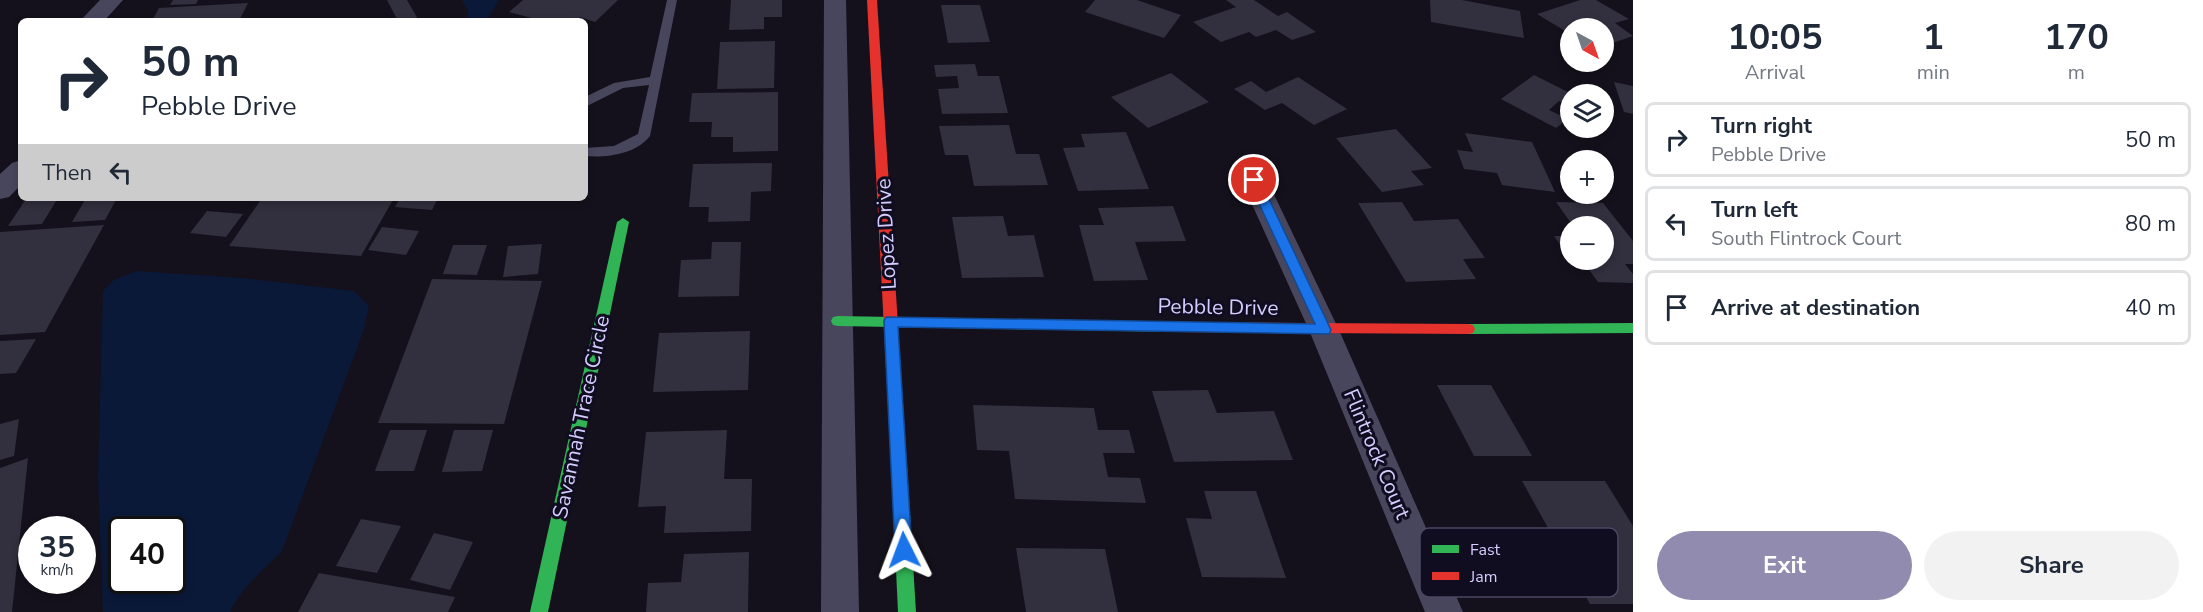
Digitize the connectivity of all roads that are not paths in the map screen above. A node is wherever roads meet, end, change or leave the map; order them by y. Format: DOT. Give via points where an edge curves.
graph roads {
  1 [pos="112,0"];
  2 [pos="672,0"];
  3 [pos="835,0"];
  4 [pos="873,0"];
  5 [pos="93,18"];
  6 [pos="656,81"];
  7 [pos="588,101"];
  8 [pos="588,152"];
  9 [pos="18,172"];
  10 [pos="1254,180"];
  11 [pos="0,190"];
  12 [pos="623,222"];
  13 [pos="838,321"];
  14 [pos="891,321"];
  15 [pos="1633,328"];
  16 [pos="1324,330"];
  17 [pos="1420,556"];
  18 [pos="1438,597"];
  19 [pos="539,612"];
  20 [pos="840,612"];
  21 [pos="907,612"];
  22 [pos="1444,612"];
  1 -- 5 [label="street"];
  2 -- 6 [label="lane"];
  3 -- 13 [label="street"];
  4 -- 14 [label="street, Lopez Drive"];
  6 -- 7 [label="lane" via="619,85"];
  6 -- 8 [label="lane" via="644,136 631,147 602,154"];
  9 -- 11 [label="street"];
  10 -- 16 [label="street, Flintrock Court"];
  12 -- 19 [label="street, Savannah Trace Circle"];
  13 -- 14 [label="street, Pebble Drive"];
  13 -- 20 [label="street"];
  14 -- 16 [label="street, Pebble Drive"];
  14 -- 21 [label="street, Lopez Drive"];
  15 -- 16 [label="street, Pebble Drive"];
  16 -- 17 [label="street, Flintrock Court"];
  18 -- 22 [label="street, Flintrock Court"];
}
